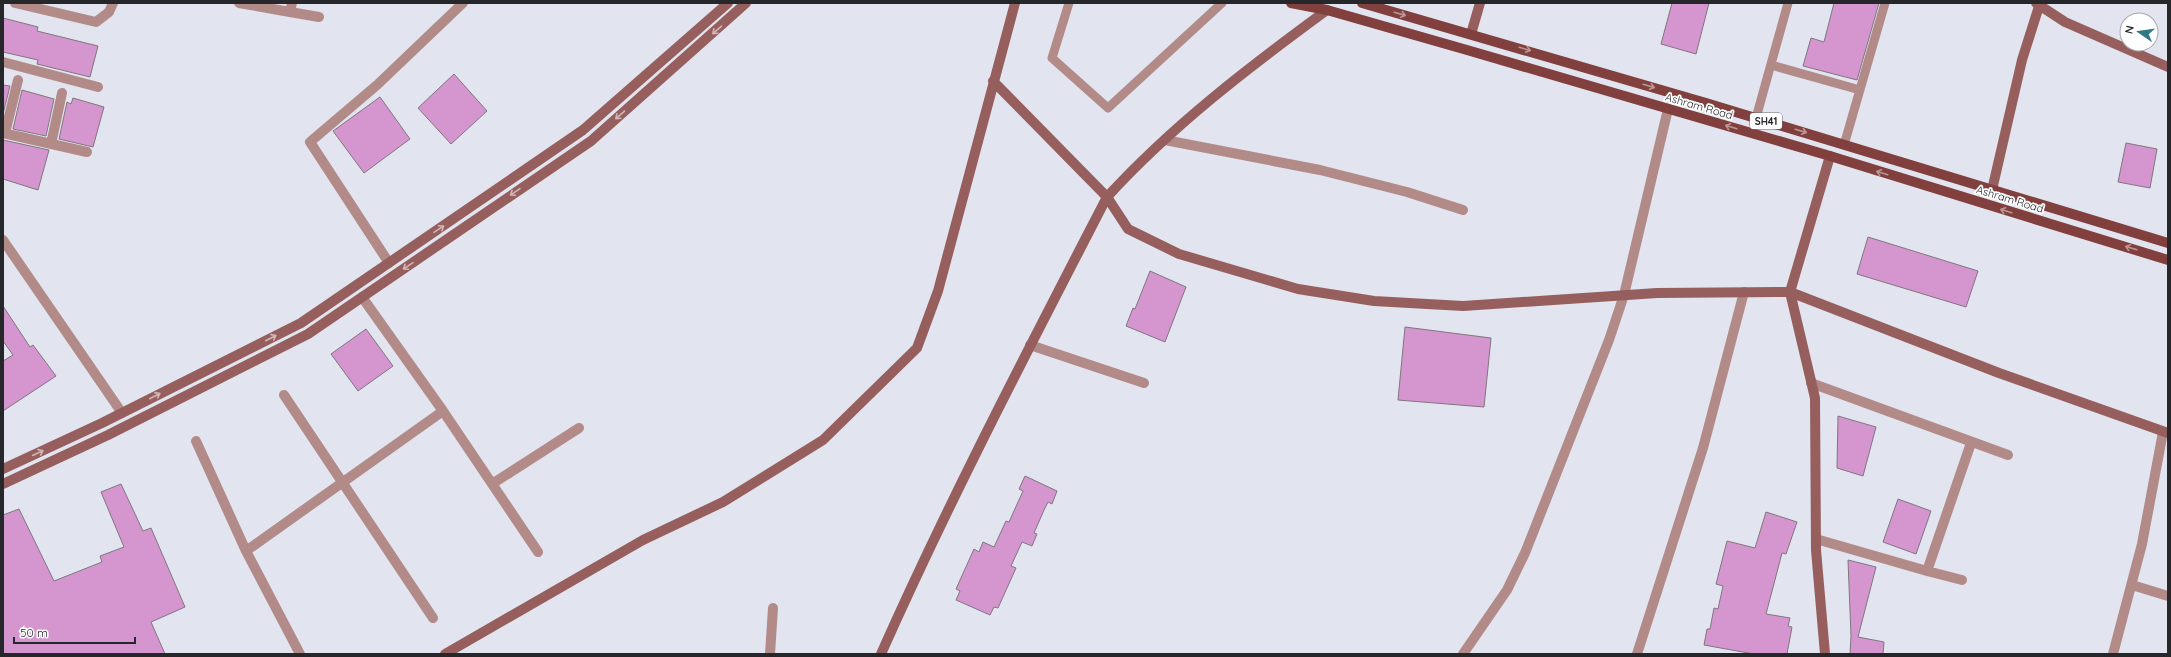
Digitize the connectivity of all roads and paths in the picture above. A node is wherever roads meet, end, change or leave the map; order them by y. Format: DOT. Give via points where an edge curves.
graph roads {
  1 [pos="15,3"];
  2 [pos="113,3"];
  3 [pos="239,3"];
  4 [pos="463,3"];
  5 [pos="728,3"];
  6 [pos="746,3"];
  7 [pos="1015,3"];
  8 [pos="1069,3"];
  9 [pos="1222,3"];
  10 [pos="1291,3"];
  11 [pos="1362,3"];
  12 [pos="1480,3"];
  13 [pos="1788,3"];
  14 [pos="1885,3"];
  15 [pos="2039,4"];
  16 [pos="291,8"];
  17 [pos="1326,10"];
  18 [pos="319,17"];
  19 [pos="1471,34"];
  20 [pos="3,62"];
  21 [pos="1771,65"];
  22 [pos="2168,67"];
  23 [pos="18,80"];
  24 [pos="993,81"];
  25 [pos="98,87"];
  26 [pos="1860,90"];
  27 [pos="62,94"];
  28 [pos="1668,109"];
  29 [pos="1756,118"];
  30 [pos="4,133"];
  31 [pos="1165,140"];
  32 [pos="51,144"];
  33 [pos="1844,145"];
  34 [pos="87,152"];
  35 [pos="1830,156"];
  36 [pos="1992,190"];
  37 [pos="1107,197"];
  38 [pos="1463,210"];
  39 [pos="3,240"];
  40 [pos="2168,243"];
  41 [pos="2168,260"];
  42 [pos="389,263"];
  43 [pos="1744,292"];
  44 [pos="1790,292"];
  45 [pos="1624,295"];
  46 [pos="362,298"];
  47 [pos="1030,345"];
  48 [pos="1144,383"];
  49 [pos="1811,383"];
  50 [pos="284,395"];
  51 [pos="443,411"];
  52 [pos="122,413"];
  53 [pos="579,428"];
  54 [pos="2166,433"];
  55 [pos="196,441"];
  56 [pos="1971,443"];
  57 [pos="2008,455"];
  58 [pos="3,470"];
  59 [pos="342,483"];
  60 [pos="3,484"];
  61 [pos="492,484"];
  62 [pos="1816,539"];
  63 [pos="246,551"];
  64 [pos="538,552"];
  65 [pos="1927,571"];
  66 [pos="1962,580"];
  67 [pos="2132,585"];
  68 [pos="2168,596"];
  69 [pos="773,608"];
  70 [pos="433,618"];
  71 [pos="300,654"];
  72 [pos="445,654"];
  73 [pos="770,654"];
  74 [pos="881,654"];
  75 [pos="1463,654"];
  76 [pos="1637,654"];
  77 [pos="1825,654"];
  78 [pos="2113,654"];
  1 -- 2 [label="street" via="96,22 109,12"];
  3 -- 16 [label="street"];
  4 -- 42 [label="street" via="377,85 310,142"];
  42 -- 5 [label="street, one-way" via="583,130"];
  6 -- 46 [label="street, one-way" via="591,141"];
  7 -- 24 [label="street"];
  8 -- 9 [label="lane" via="1052,58 1108,108"];
  10 -- 17 [label="main road, Ashram Road"];
  11 -- 19 [label="main road, Ashram Road / SH41, one-way"];
  12 -- 19 [label="street"];
  13 -- 21 [label="lane"];
  14 -- 26 [label="lane"];
  15 -- 22 [label="street" via="2065,22"];
  15 -- 36 [label="street" via="2022,60"];
  16 -- 18 [label="street"];
  17 -- 28 [label="main road, Ashram Road"];
  17 -- 31 [label="street" via="1245,70"];
  19 -- 29 [label="main road, Ashram Road / SH41, one-way"];
  20 -- 25 [label="street"];
  21 -- 26 [label="lane"];
  21 -- 29 [label="lane"];
  23 -- 30 [label="street"];
  24 -- 37 [label="street"];
  24 -- 72 [label="street" via="938,291 917,348 823,440 723,502 644,540"];
  26 -- 33 [label="lane"];
  27 -- 32 [label="street"];
  35 -- 28 [label="main road, Ashram Road, one-way"];
  28 -- 45 [label="street"];
  29 -- 33 [label="main road, Ashram Road / SH41, one-way"];
  30 -- 32 [label="street"];
  31 -- 37 [label="street" via="1135,166"];
  31 -- 38 [label="street" via="1320,170 1407,192"];
  32 -- 34 [label="street"];
  33 -- 36 [label="main road, Ashram Road / SH41"];
  41 -- 35 [label="main road, Ashram Road, one-way"];
  35 -- 44 [label="street"];
  36 -- 40 [label="main road, Ashram Road / SH41"];
  37 -- 45 [label="street" via="1128,229 1180,254 1298,289 1374,301 1463,306"];
  37 -- 47 [label="street"];
  39 -- 52 [label="street"];
  52 -- 42 [label="street, one-way" via="301,323"];
  43 -- 44 [label="street"];
  43 -- 45 [label="street"];
  43 -- 76 [label="street" via="1703,448"];
  44 -- 49 [label="street"];
  44 -- 54 [label="street" via="1999,373"];
  45 -- 75 [label="street" via="1609,340 1525,553 1507,590"];
  46 -- 51 [label="street"];
  46 -- 60 [label="street" via="308,334 108,435"];
  47 -- 48 [label="street"];
  47 -- 74 [label="street" via="988,426"];
  49 -- 56 [label="street"];
  49 -- 62 [label="street" via="1814,398"];
  50 -- 59 [label="street"];
  51 -- 59 [label="street"];
  51 -- 61 [label="street"];
  58 -- 52 [label="street, one-way"];
  53 -- 61 [label="street"];
  54 -- 67 [label="street"];
  55 -- 63 [label="street"];
  56 -- 57 [label="street"];
  56 -- 65 [label="street"];
  59 -- 63 [label="street"];
  59 -- 70 [label="street"];
  61 -- 64 [label="street"];
  62 -- 65 [label="street"];
  62 -- 77 [label="street"];
  63 -- 71 [label="street"];
  65 -- 66 [label="street"];
  67 -- 68 [label="street"];
  67 -- 78 [label="street"];
  69 -- 73 [label="street"];
}
